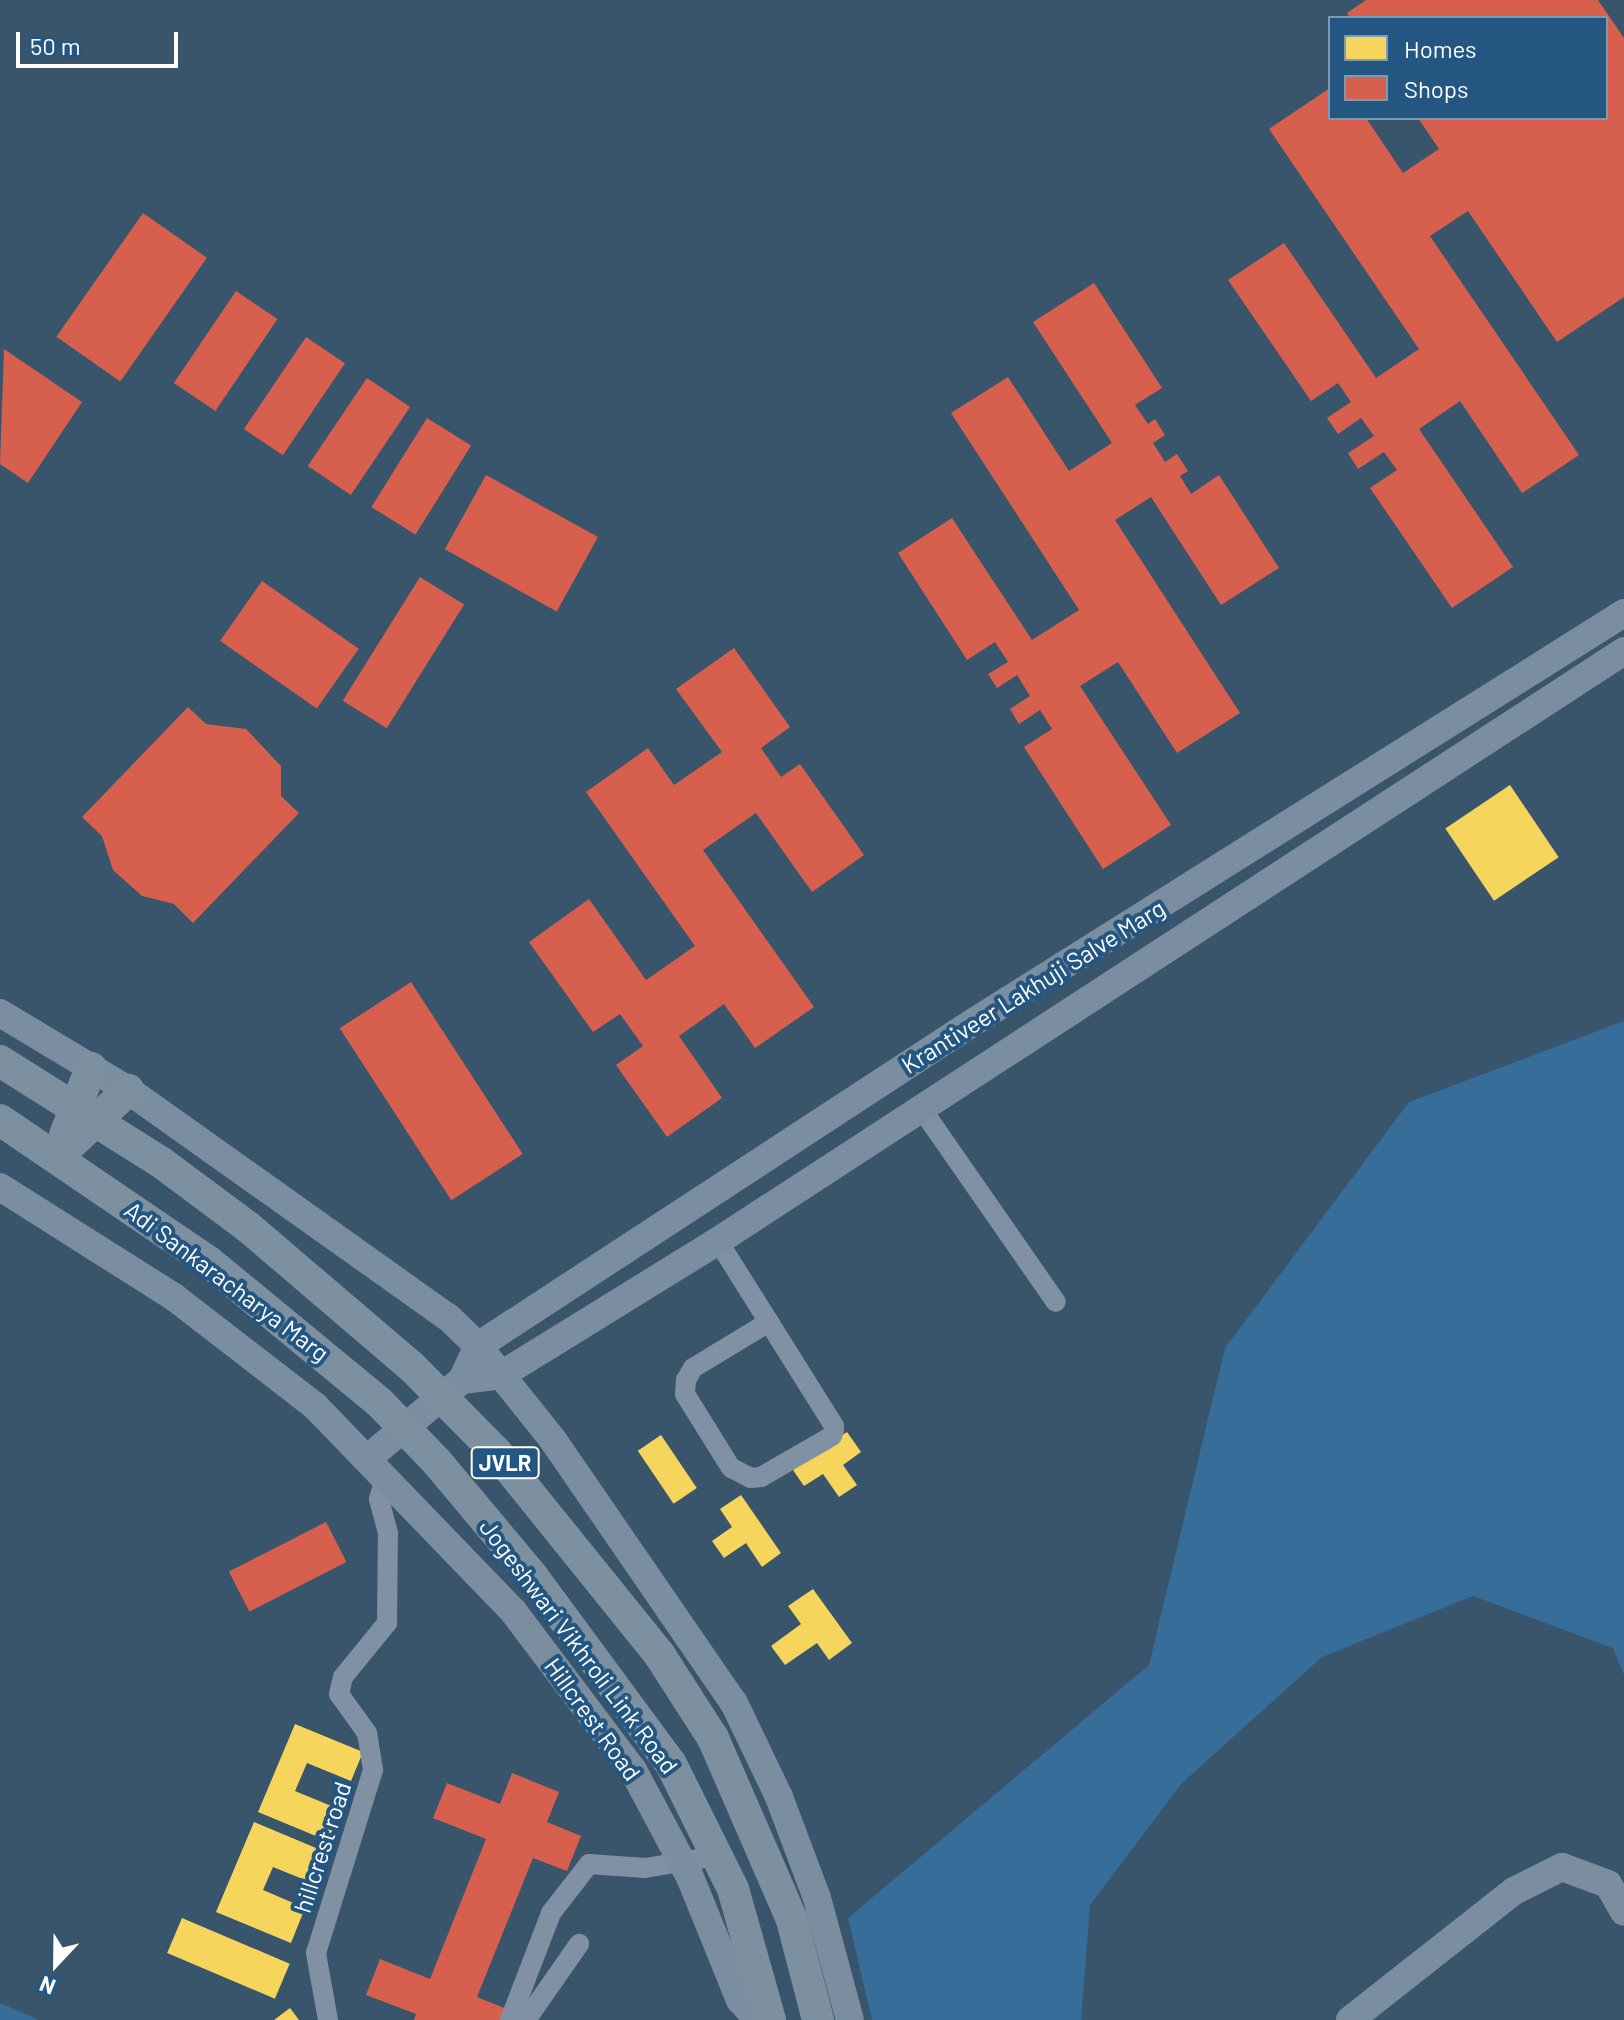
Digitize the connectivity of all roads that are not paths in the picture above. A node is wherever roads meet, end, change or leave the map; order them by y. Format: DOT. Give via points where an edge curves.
graph roads {
  1 [pos="1620,633"];
  2 [pos="0,1013"];
  3 [pos="0,1061"];
  4 [pos="91,1068"];
  5 [pos="128,1090"];
  6 [pos="921,1108"];
  7 [pos="0,1120"];
  8 [pos="57,1157"];
  9 [pos="0,1187"];
  10 [pos="718,1241"];
  11 [pos="1056,1302"];
  12 [pos="769,1322"];
  13 [pos="478,1346"];
  14 [pos="501,1375"];
  15 [pos="462,1380"];
  16 [pos="437,1462"];
  17 [pos="377,1467"];
  18 [pos="717,1856"];
  19 [pos="682,1862"];
  20 [pos="1624,1912"];
  21 [pos="579,1944"];
  22 [pos="328,2020"];
  23 [pos="510,2020"];
  24 [pos="526,2020"];
  25 [pos="758,2020"];
  26 [pos="770,2020"];
  27 [pos="818,2020"];
  28 [pos="850,2020"];
  29 [pos="1350,2020"];
  1 -- 6 [label="main road, Krantiveer Lakhuji Salve Marg"];
  1 -- 13 [label="main road, Krantiveer Lakhuji Salve Marg" via="972,1023"];
  2 -- 4 [label="main road"];
  3 -- 27 [label="main road, JVLR, bridge" via="162,1163 248,1227 411,1366 496,1452 659,1654 713,1738 792,1920"];
  4 -- 5 [label="main road"];
  4 -- 8 [label="main road"];
  5 -- 8 [label="main road"];
  5 -- 13 [label="main road" via="448,1317"];
  6 -- 10 [label="main road, Krantiveer Lakhuji Salve Marg"];
  6 -- 11 [label="street"];
  7 -- 8 [label="main road, Adi Sankaracharya Marg / JVLR"];
  8 -- 16 [label="main road, Adi Sankaracharya Marg / JVLR, bridge" via="244,1288 380,1403"];
  9 -- 17 [label="main road, Hillcrest Road" via="174,1297 315,1406"];
  10 -- 12 [label="street"];
  10 -- 14 [label="main road, Krantiveer Lakhuji Salve Marg"];
  12 -- 12 [label="street" via="834,1430 773,1471 751,1478 731,1468 685,1394 686,1380 693,1368"];
  13 -- 14 [label="main road"];
  13 -- 15 [label="main road"];
  14 -- 15 [label="main road, Krantiveer Lakhuji Salve Marg"];
  14 -- 28 [label="main road" via="553,1440 734,1703 779,1797 817,1898"];
  15 -- 17 [label="main road"];
  16 -- 18 [label="main road, Jogeshwari Vikhroli Link Road / JVLR" via="533,1577 671,1764"];
  17 -- 19 [label="main road, Hillcrest Road" via="513,1611 633,1770"];
  17 -- 22 [label="street, hillcrest road" via="388,1533 387,1623 343,1677 339,1694 367,1733 373,1770 316,1953"];
  18 -- 19 [label="street"];
  18 -- 26 [label="main road, Jogeshwari Vikhroli Link Road / JVLR" via="733,1889"];
  19 -- 23 [label="street" via="645,1868 589,1864 551,1913 514,1998"];
  19 -- 25 [label="main road, Hillcrest Road" via="740,2000"];
  20 -- 29 [label="main road" via="1608,1884 1562,1867 1514,1891"];
  21 -- 24 [label="street"];
}
